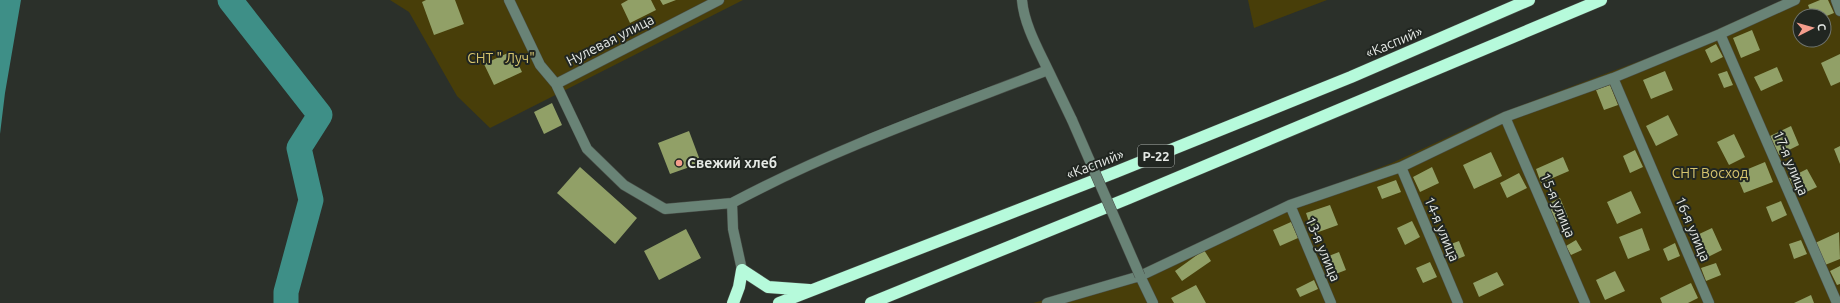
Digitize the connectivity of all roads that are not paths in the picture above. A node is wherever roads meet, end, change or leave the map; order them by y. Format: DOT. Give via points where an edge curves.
graph roads {
  1 [pos="509,0"];
  2 [pos="719,0"];
  3 [pos="1022,0"];
  4 [pos="1529,0"];
  5 [pos="1601,0"];
  6 [pos="1795,0"];
  7 [pos="1836,0"];
  8 [pos="1840,11"];
  9 [pos="1720,34"];
  10 [pos="1048,70"];
  11 [pos="1613,78"];
  12 [pos="556,84"];
  13 [pos="1505,117"];
  14 [pos="1401,166"];
  15 [pos="732,203"];
  16 [pos="1290,205"];
  17 [pos="742,270"];
  18 [pos="1140,276"];
  19 [pos="812,290"];
  20 [pos="733,303"];
  21 [pos="779,303"];
  22 [pos="871,303"];
  23 [pos="1047,303"];
  24 [pos="1152,303"];
  25 [pos="1331,303"];
  26 [pos="1458,303"];
  27 [pos="1585,303"];
  28 [pos="1709,303"];
  29 [pos="1837,303"];
  1 -- 12 [label="street" via="540,65"];
  2 -- 12 [label="street, Нулевая улица"];
  3 -- 10 [label="street" via="1022,8"];
  4 -- 19 [label="highway, «Каспий» / Р-22" via="1351,77"];
  5 -- 22 [label="highway, Р-22"];
  6 -- 9 [label="street"];
  7 -- 8 [label="street"];
  9 -- 11 [label="street"];
  9 -- 29 [label="street, 17-я улица"];
  10 -- 15 [label="street" via="847,149 777,179"];
  10 -- 18 [label="street, bridge"];
  11 -- 13 [label="street"];
  11 -- 28 [label="street, 16-я улица"];
  12 -- 15 [label="street" via="587,149 624,185 665,209"];
  13 -- 14 [label="street"];
  13 -- 27 [label="street, 15-я улица"];
  14 -- 16 [label="street"];
  14 -- 26 [label="street, 14-я улица"];
  15 -- 17 [label="street" via="733,229"];
  16 -- 18 [label="street"];
  16 -- 25 [label="street, 13-я улица"];
  17 -- 19 [label="highway" via="768,287"];
  17 -- 20 [label="highway" via="740,287"];
  18 -- 23 [label="street"];
  18 -- 24 [label="street"];
  19 -- 21 [label="highway, «Каспий» / Р-22"];
}
